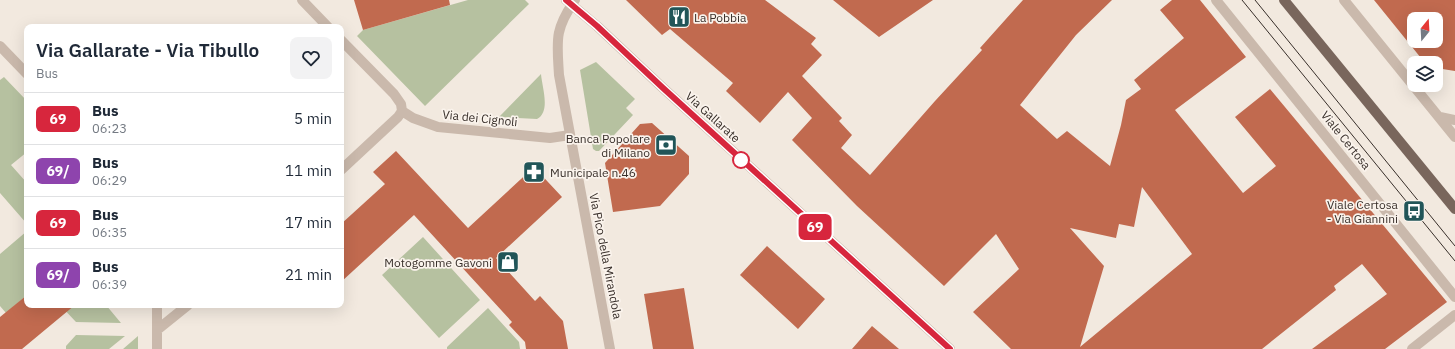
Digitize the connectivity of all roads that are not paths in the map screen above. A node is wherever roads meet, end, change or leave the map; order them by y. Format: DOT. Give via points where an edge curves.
graph roads {
  1 [pos="302,0"];
  2 [pos="1216,0"];
  3 [pos="1284,0"];
  4 [pos="1344,0"];
  5 [pos="571,2"];
  6 [pos="325,24"];
  7 [pos="344,43"];
  8 [pos="0,46"];
  9 [pos="24,71"];
  10 [pos="402,111"];
  11 [pos="1440,117"];
  12 [pos="1455,120"];
  13 [pos="570,135"];
  14 [pos="1455,137"];
  15 [pos="344,167"];
  16 [pos="1455,209"];
  17 [pos="1455,296"];
  18 [pos="157,308"];
  19 [pos="184,308"];
  20 [pos="1455,315"];
  21 [pos="157,330"];
  22 [pos="157,349"];
  23 [pos="610,349"];
  24 [pos="950,349"];
  25 [pos="1412,349"];
  1 -- 6 [label="street"];
  2 -- 17 [label="street, Viale Certosa"];
  3 -- 16 [label="main road"];
  4 -- 11 [label="street"];
  5 -- 13 [label="street, Via Pico della Mirandola" via="562,20 557,40 559,75"];
  5 -- 24 [label="street, Via Gallarate"];
  7 -- 10 [label="street" via="394,94 401,104"];
  8 -- 9 [label="street"];
  10 -- 13 [label="street, Via dei Cignoli" via="438,127 550,138"];
  10 -- 15 [label="street"];
  11 -- 12 [label="street"];
  11 -- 14 [label="street"];
  13 -- 23 [label="street, Via Pico della Mirandola"];
  18 -- 21 [label="street"];
  19 -- 21 [label="street"];
  20 -- 25 [label="street"];
  21 -- 22 [label="street"];
}
